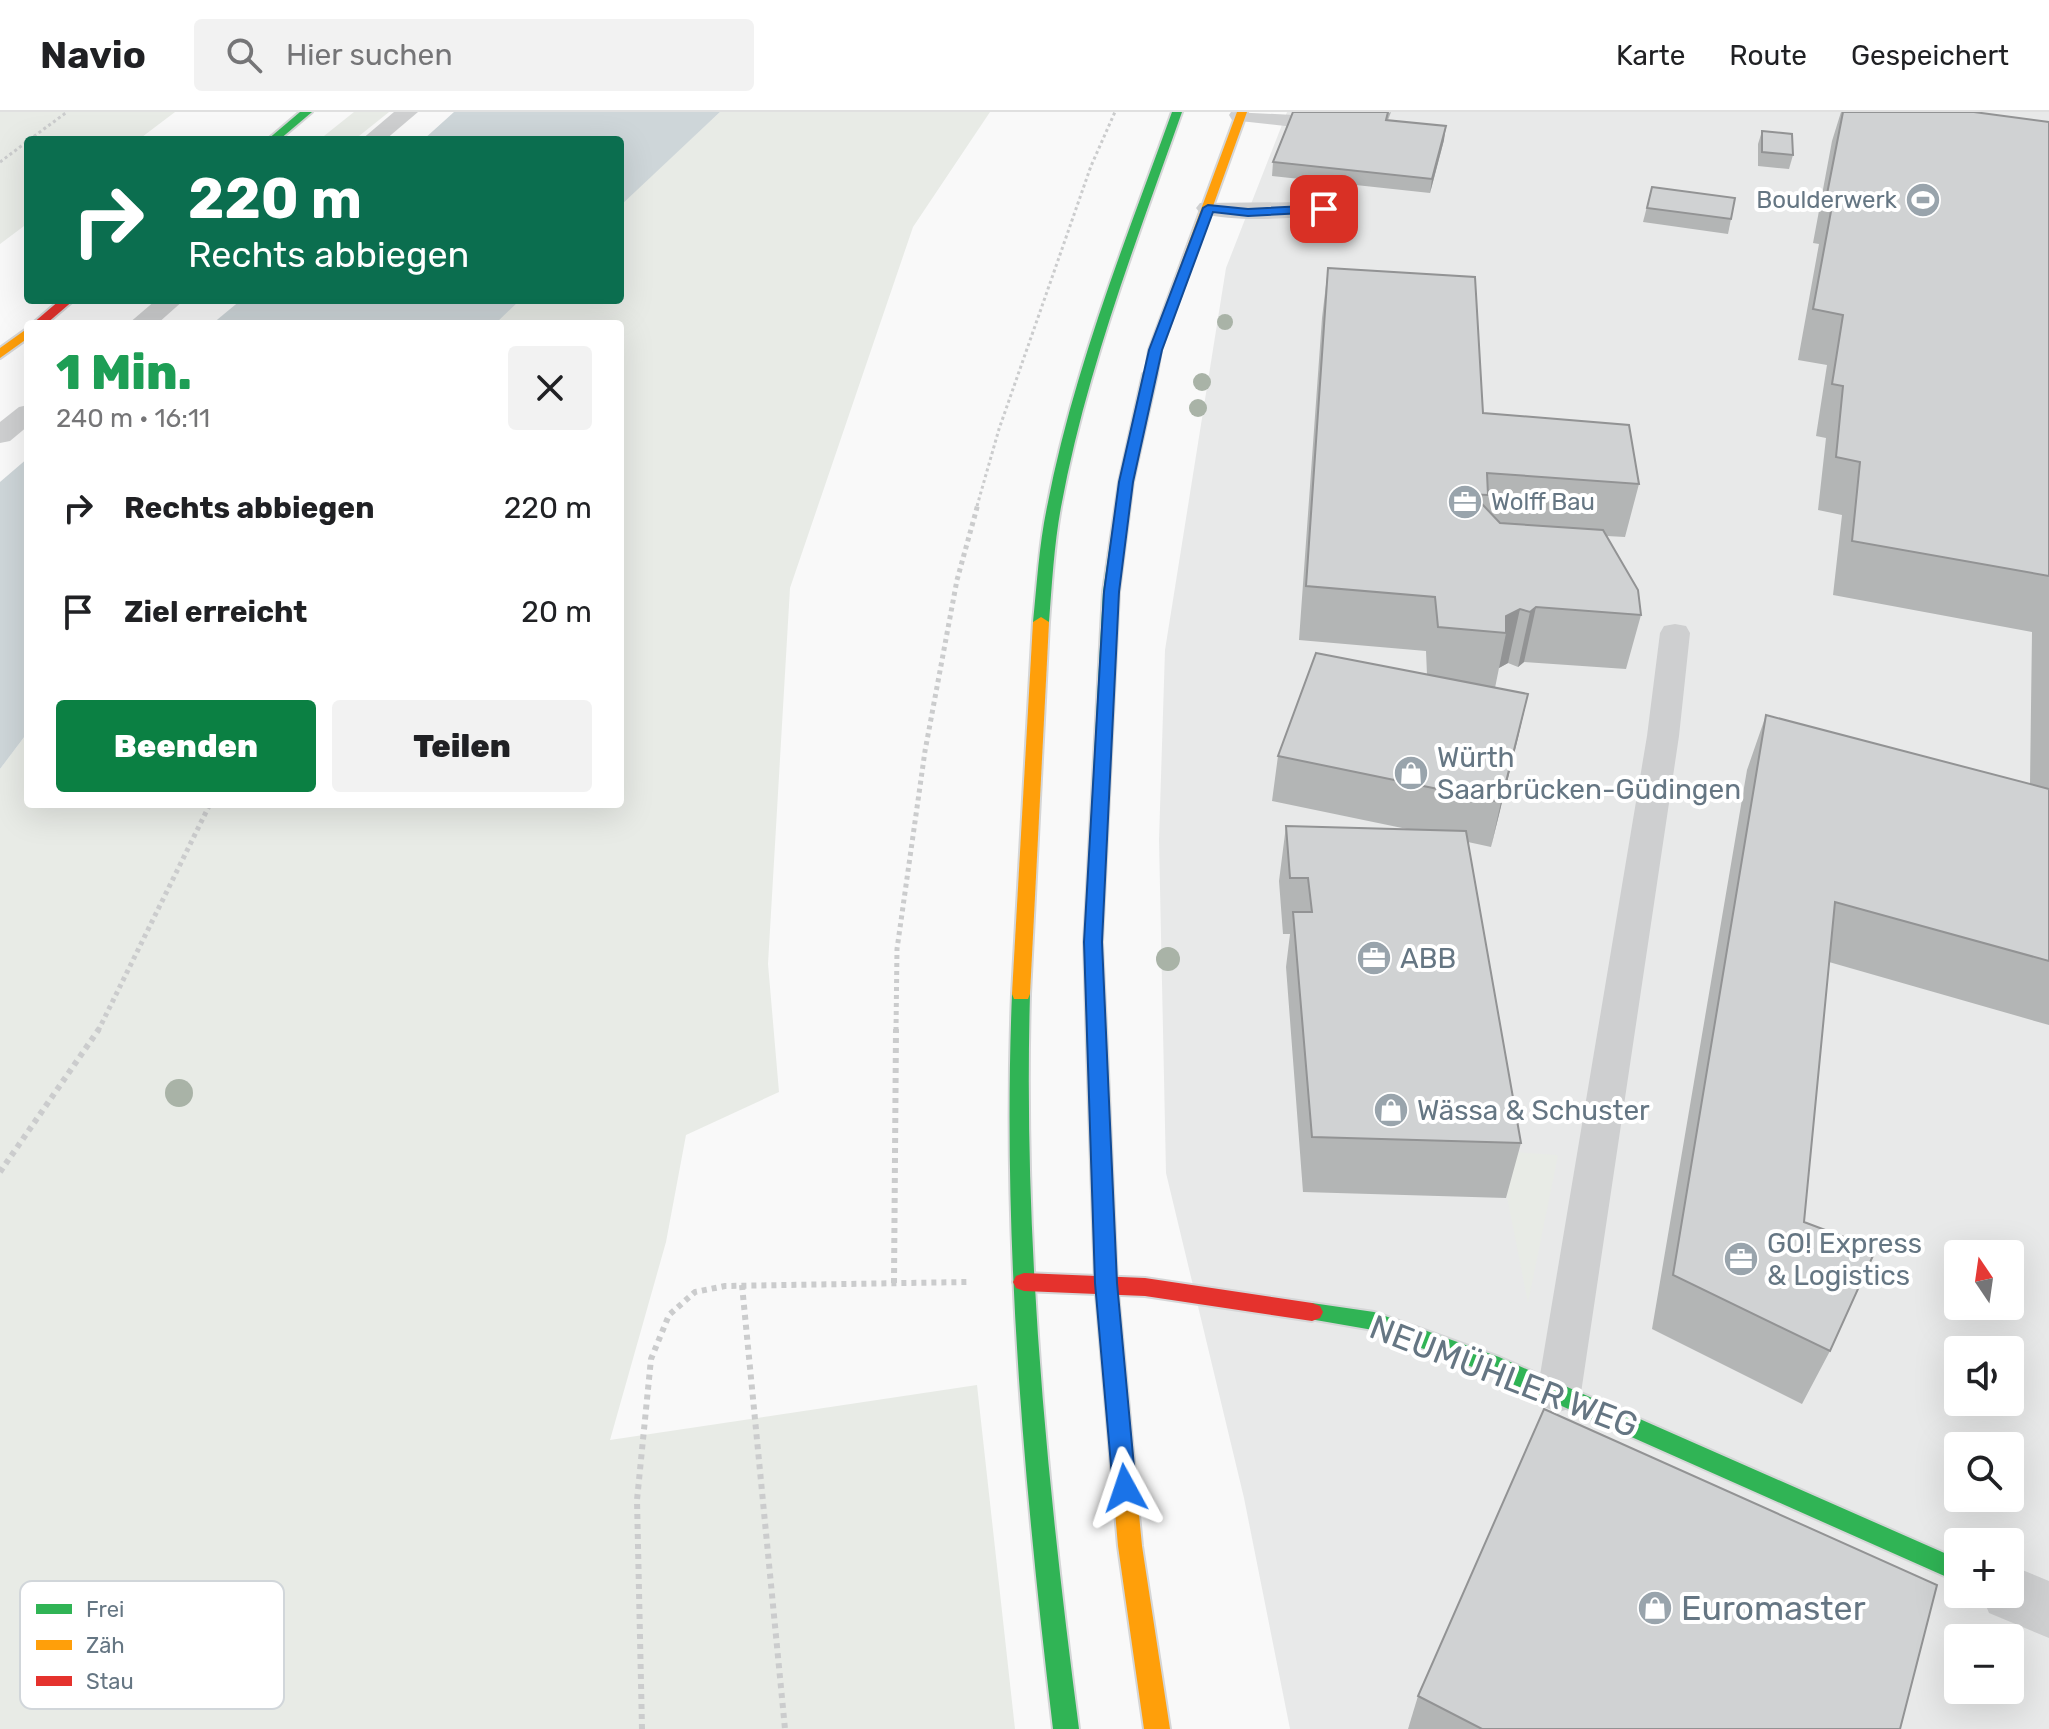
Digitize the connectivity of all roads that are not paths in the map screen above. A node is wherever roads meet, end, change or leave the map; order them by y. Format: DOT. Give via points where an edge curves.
graph roads {
  1 [pos="307,112"];
  2 [pos="407,112"];
  3 [pos="1177,112"];
  4 [pos="1241,114"];
  5 [pos="1294,121"];
  6 [pos="277,136"];
  7 [pos="377,136"];
  8 [pos="1334,183"];
  9 [pos="1208,208"];
  10 [pos="63,304"];
  11 [pos="167,304"];
  12 [pos="43,320"];
  13 [pos="146,320"];
  14 [pos="24,335"];
  15 [pos="0,354"];
  16 [pos="24,416"];
  17 [pos="0,435"];
  18 [pos="1675,633"];
  19 [pos="1024,1282"];
  20 [pos="1106,1283"];
  21 [pos="1559,1393"];
  22 [pos="1944,1565"];
  23 [pos="2024,1599"];
  24 [pos="2049,1610"];
  25 [pos="1066,1729"];
  26 [pos="1157,1729"];
  1 -- 6 [label="main road"];
  2 -- 7 [label="lane"];
  3 -- 19 [label="main road" via="1097,338 1054,508 1040,631 1016,1092"];
  4 -- 5 [label="lane"];
  4 -- 9 [label="main road"];
  8 -- 9 [label="lane" via="1324,209"];
  9 -- 20 [label="main road" via="1155,350 1126,482 1111,592 1093,942"];
  10 -- 12 [label="main road"];
  11 -- 13 [label="lane"];
  14 -- 15 [label="main road"];
  16 -- 17 [label="lane"];
  18 -- 21 [label="lane"];
  19 -- 20 [label="main road, NEUMÜHLER WEG"];
  19 -- 25 [label="main road" via="1039,1519"];
  20 -- 21 [label="main road, NEUMÜHLER WEG" via="1374,1321"];
  20 -- 26 [label="main road" via="1130,1546"];
  21 -- 22 [label="main road, NEUMÜHLER WEG"];
  23 -- 24 [label="street"];
}
